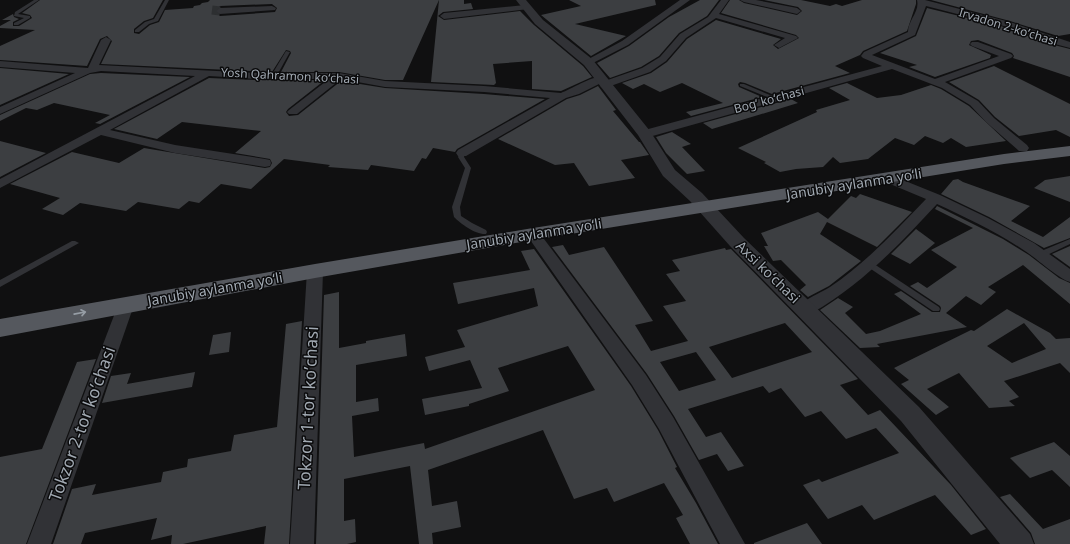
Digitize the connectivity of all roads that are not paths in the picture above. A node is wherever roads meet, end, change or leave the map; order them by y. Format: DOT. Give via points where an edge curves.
graph roads {
  1 [pos="37,0"];
  2 [pos="167,0"];
  3 [pos="686,0"];
  4 [pos="725,0"];
  5 [pos="744,0"];
  6 [pos="921,1"];
  7 [pos="523,3"];
  8 [pos="272,8"];
  9 [pos="220,10"];
  10 [pos="797,11"];
  11 [pos="714,15"];
  12 [pos="444,16"];
  13 [pos="16,24"];
  14 [pos="137,31"];
  15 [pos="106,40"];
  16 [pos="975,44"];
  17 [pos="779,45"];
  18 [pos="1070,45"];
  19 [pos="288,52"];
  20 [pos="588,62"];
  21 [pos="0,64"];
  22 [pos="893,66"];
  23 [pos="90,70"];
  24 [pos="208,72"];
  25 [pos="274,76"];
  26 [pos="339,76"];
  27 [pos="603,82"];
  28 [pos="936,82"];
  29 [pos="742,85"];
  30 [pos="562,96"];
  31 [pos="774,98"];
  32 [pos="0,110"];
  33 [pos="293,112"];
  34 [pos="99,131"];
  35 [pos="645,134"];
  36 [pos="1070,142"];
  37 [pos="1023,148"];
  38 [pos="1070,151"];
  39 [pos="462,153"];
  40 [pos="265,163"];
  41 [pos="888,178"];
  42 [pos="0,184"];
  43 [pos="935,198"];
  44 [pos="700,202"];
  45 [pos="483,232"];
  46 [pos="533,234"];
  47 [pos="1070,241"];
  48 [pos="75,243"];
  49 [pos="1042,254"];
  50 [pos="871,265"];
  51 [pos="315,271"];
  52 [pos="1070,277"];
  53 [pos="0,284"];
  54 [pos="126,305"];
  55 [pos="806,309"];
  56 [pos="936,309"];
  57 [pos="0,316"];
  58 [pos="0,328"];
  59 [pos="39,544"];
  60 [pos="302,544"];
  61 [pos="733,544"];
  62 [pos="1019,544"];
  1 -- 13 [label="lane" via="16,13 28,17"];
  2 -- 14 [label="lane" via="156,20"];
  3 -- 20 [label="street" via="625,43"];
  4 -- 11 [label="street"];
  5 -- 10 [label="street"];
  6 -- 18 [label="street, Irvadon 2-koʼchasi"];
  6 -- 22 [label="street, Irvadon 2-koʼchasi" via="919,15 911,27 912,33 866,54"];
  7 -- 12 [label="street"];
  7 -- 20 [label="street, Axsi koʻchasi" via="539,22"];
  8 -- 9 [label="street"];
  11 -- 17 [label="street" via="793,38"];
  11 -- 27 [label="street" via="683,36 663,59 646,70"];
  15 -- 23 [label="street"];
  16 -- 28 [label="street, Irvadon 2-koʼchasi" via="1008,56"];
  19 -- 25 [label="lane"];
  20 -- 27 [label="street, Axsi koʻchasi"];
  21 -- 23 [label="street, Yosh Qahramon koʻchasi"];
  22 -- 28 [label="street, Irvadon 2-koʼchasi"];
  22 -- 31 [label="street, Bogʻ koʻchasi"];
  23 -- 24 [label="street, Yosh Qahramon koʻchasi" via="112,68"];
  23 -- 32 [label="street"];
  24 -- 25 [label="street, Yosh Qahramon koʻchasi"];
  24 -- 34 [label="street"];
  25 -- 26 [label="street, Yosh Qahramon koʻchasi"];
  26 -- 30 [label="street, Yosh Qahramon koʻchasi" via="385,84"];
  26 -- 33 [label="street"];
  27 -- 30 [label="street, Yosh Qahramon koʻchasi"];
  27 -- 35 [label="street, Axsi koʻchasi"];
  28 -- 37 [label="street, Irvadon 2-koʼchasi" via="974,103"];
  29 -- 31 [label="lane"];
  30 -- 39 [label="street"];
  31 -- 35 [label="street, Bogʻ koʻchasi"];
  34 -- 40 [label="street" via="176,148"];
  34 -- 42 [label="street"];
  35 -- 44 [label="street, Axsi koʻchasi" via="669,173"];
  36 -- 37 [label="highway, Janubiy aylanma yoʻli"];
  37 -- 44 [label="highway, Janubiy aylanma yoʻli"];
  38 -- 41 [label="highway, Janubiy aylanma yoʻli"];
  39 -- 45 [label="lane" via="461,157 468,168 456,206 458,217"];
  41 -- 43 [label="street"];
  41 -- 44 [label="highway, Janubiy aylanma yoʻli"];
  43 -- 49 [label="street"];
  43 -- 50 [label="street"];
  44 -- 45 [label="highway, Janubiy aylanma yoʻli"];
  44 -- 46 [label="highway, Janubiy aylanma yoʻli"];
  44 -- 55 [label="street, Axsi koʻchasi"];
  45 -- 57 [label="highway, Janubiy aylanma yoʻli" via="133,289"];
  46 -- 51 [label="highway, Janubiy aylanma yoʻli"];
  46 -- 61 [label="street" via="639,380 666,423"];
  47 -- 49 [label="lane"];
  48 -- 53 [label="lane"];
  49 -- 52 [label="street"];
  50 -- 55 [label="street" via="820,302"];
  50 -- 56 [label="lane"];
  51 -- 54 [label="highway, Janubiy aylanma yoʻli"];
  51 -- 60 [label="street, Tokzor 1-tor koʼchasi"];
  58 -- 54 [label="highway, Janubiy aylanma yoʻli, one-way"];
  54 -- 59 [label="street, Tokzor 2-tor koʼchasi"];
  55 -- 62 [label="street, Axsi koʻchasi" via="910,414"];
}
